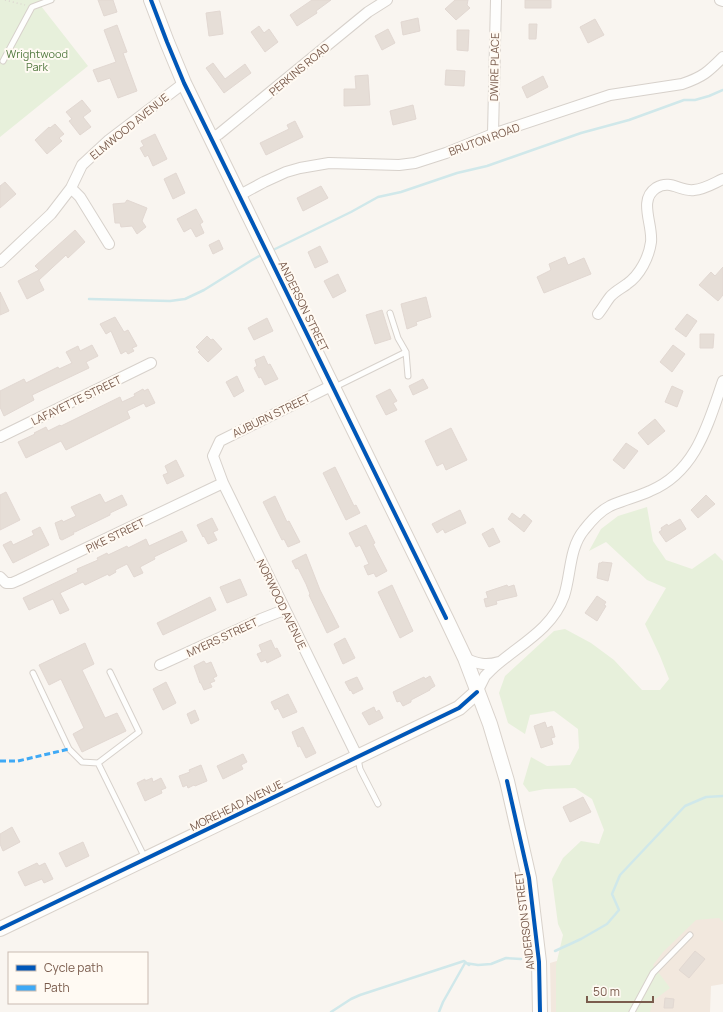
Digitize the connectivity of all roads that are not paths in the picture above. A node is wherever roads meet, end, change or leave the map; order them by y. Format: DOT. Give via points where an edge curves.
graph roads {
  1 [pos="51,0"];
  2 [pos="151,0"];
  3 [pos="387,0"];
  4 [pos="496,0"];
  5 [pos="720,0"];
  6 [pos="723,1"];
  7 [pos="723,57"];
  8 [pos="3,61"];
  9 [pos="184,83"];
  10 [pos="493,134"];
  11 [pos="211,138"];
  12 [pos="723,179"];
  13 [pos="72,188"];
  14 [pos="238,196"];
  15 [pos="109,244"];
  16 [pos="0,262"];
  17 [pos="390,313"];
  18 [pos="598,314"];
  19 [pos="406,352"];
  20 [pos="152,363"];
  21 [pos="408,376"];
  22 [pos="723,381"];
  23 [pos="333,386"];
  24 [pos="0,437"];
  25 [pos="214,450"];
  26 [pos="223,483"];
  27 [pos="3,580"];
  28 [pos="284,610"];
  29 [pos="465,658"];
  30 [pos="499,662"];
  31 [pos="160,665"];
  32 [pos="110,672"];
  33 [pos="33,673"];
  34 [pos="477,692"];
  35 [pos="357,756"];
  36 [pos="98,763"];
  37 [pos="378,804"];
  38 [pos="145,859"];
  39 [pos="0,929"];
  40 [pos="690,935"];
  41 [pos="540,1012"];
  42 [pos="632,1012"];
  1 -- 8 [label="lane" via="32,7"];
  2 -- 9 [label="street, ANDERSON STREET"];
  3 -- 11 [label="street, PERKINS ROAD" via="368,12"];
  4 -- 10 [label="street, DWIRE PLACE"];
  5 -- 6 [label="street"];
  7 -- 10 [label="street, BRUTON ROAD" via="707,73 682,84 610,95"];
  9 -- 11 [label="street, ANDERSON STREET"];
  9 -- 13 [label="street, ELMWOOD AVENUE" via="109,140 82,165"];
  10 -- 14 [label="street, BRUTON ROAD" via="446,154 415,163 329,163 300,168 271,178"];
  11 -- 14 [label="street, ANDERSON STREET"];
  12 -- 18 [label="street" via="693,190 667,184 650,193 647,198 650,248 638,273 609,297"];
  13 -- 15 [label="street"];
  13 -- 16 [label="street, ELMWOOD AVENUE" via="51,214"];
  14 -- 23 [label="street, ANDERSON STREET"];
  17 -- 19 [label="lane" via="398,338"];
  19 -- 21 [label="lane"];
  19 -- 23 [label="lane"];
  20 -- 24 [label="street, LAFAYETTE STREET"];
  22 -- 30 [label="street" via="706,431 687,463 663,485 610,506 592,520 578,538 564,596 556,610 544,627"];
  23 -- 25 [label="street, AUBURN STREET" via="220,441"];
  23 -- 29 [label="street, ANDERSON STREET"];
  25 -- 26 [label="street, NORWOOD AVENUE" via="213,456"];
  26 -- 27 [label="street, PIKE STREET" via="19,580 12,583"];
  26 -- 28 [label="street, NORWOOD AVENUE"];
  28 -- 31 [label="street, MYERS STREET"];
  28 -- 35 [label="street, NORWOOD AVENUE"];
  29 -- 30 [label="street" via="484,665"];
  29 -- 34 [label="street, ANDERSON STREET"];
  30 -- 34 [label="street" via="485,676"];
  32 -- 36 [label="lane" via="139,732"];
  33 -- 36 [label="lane" via="69,749 82,762"];
  34 -- 35 [label="street, MOREHEAD AVENUE" via="459,708"];
  34 -- 41 [label="street, ANDERSON STREET" via="490,724 507,781 529,878 539,962"];
  35 -- 37 [label="lane" via="360,769"];
  35 -- 38 [label="street, MOREHEAD AVENUE"];
  36 -- 38 [label="lane"];
  38 -- 39 [label="street, MOREHEAD AVENUE"];
  40 -- 42 [label="lane" via="653,973"];
}
